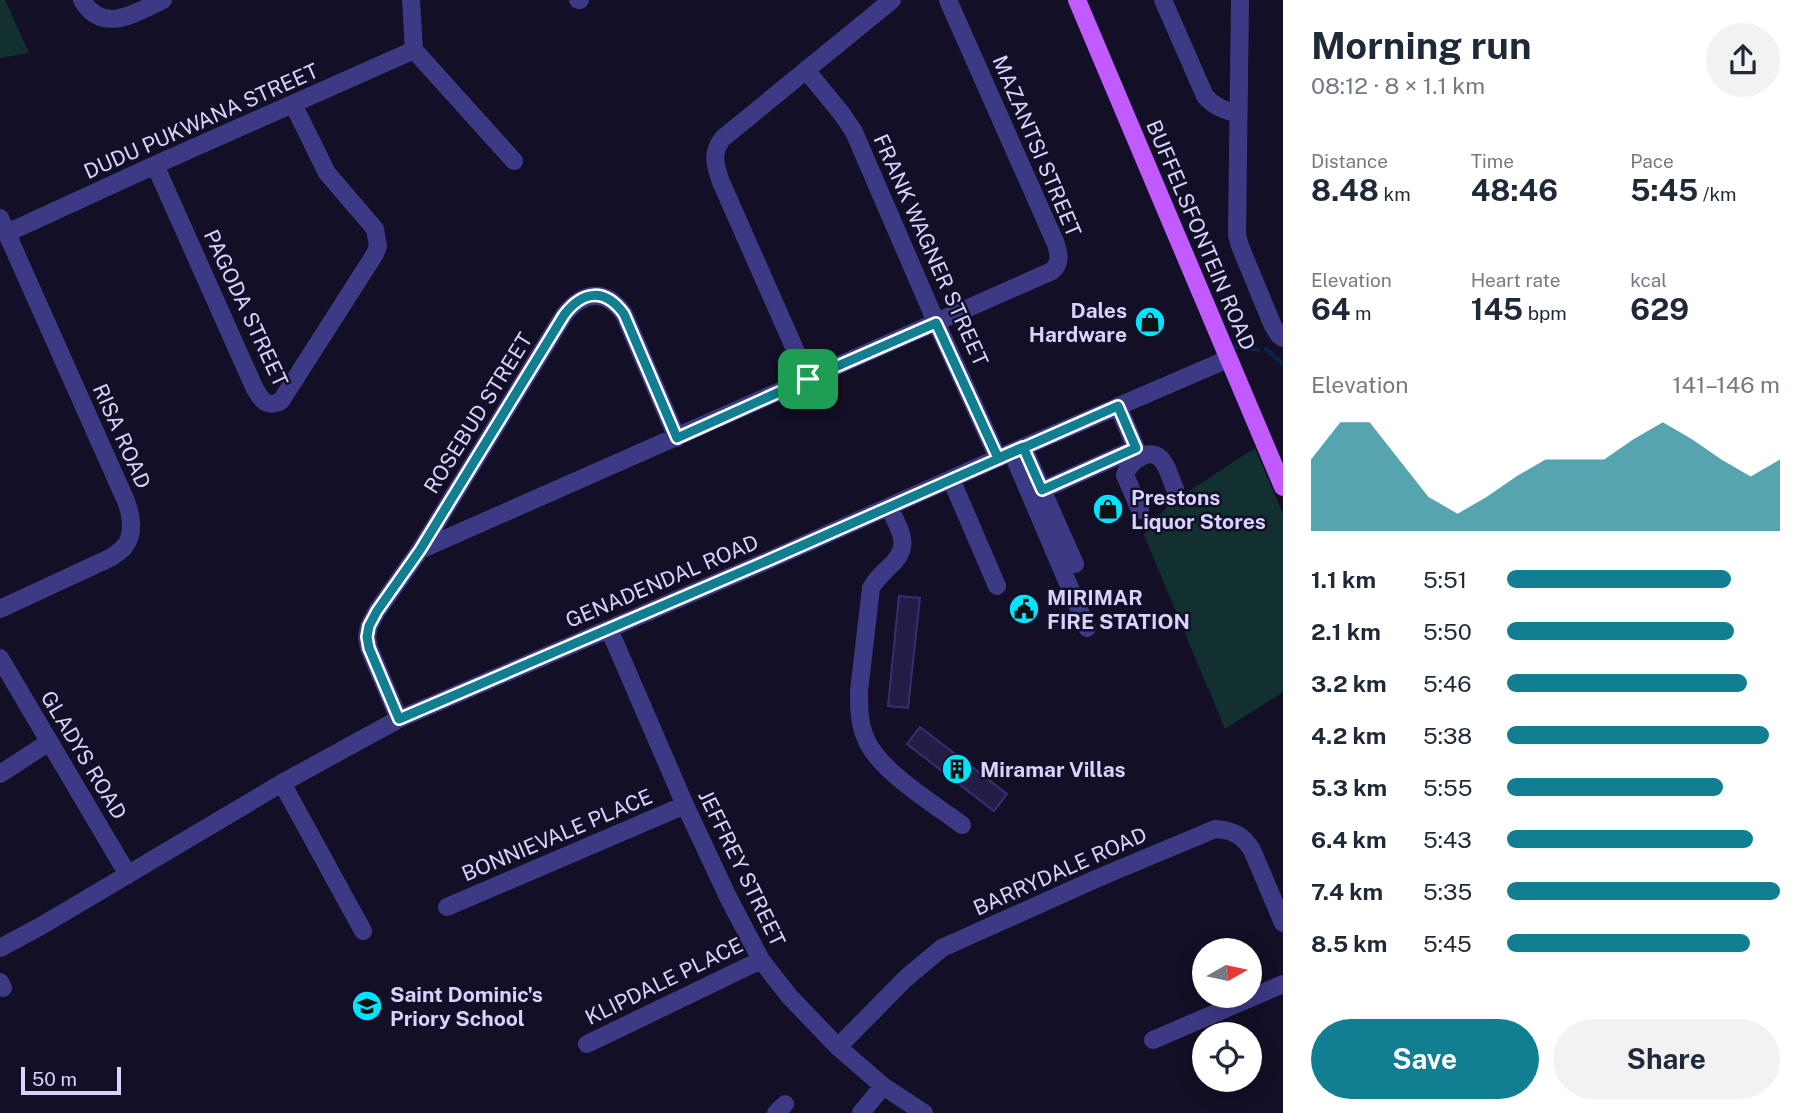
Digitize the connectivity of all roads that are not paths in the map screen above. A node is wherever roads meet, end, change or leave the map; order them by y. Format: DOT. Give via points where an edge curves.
graph roads {
  1 [pos="82,0"];
  2 [pos="163,0"];
  3 [pos="411,0"];
  4 [pos="892,0"];
  5 [pos="948,0"];
  6 [pos="1077,0"];
  7 [pos="1163,0"];
  8 [pos="1240,0"];
  9 [pos="414,50"];
  10 [pos="806,70"];
  11 [pos="293,104"];
  12 [pos="1238,114"];
  13 [pos="514,160"];
  14 [pos="155,165"];
  15 [pos="3,226"];
  16 [pos="936,323"];
  17 [pos="1283,338"];
  18 [pos="1228,359"];
  19 [pos="808,379"];
  20 [pos="1118,406"];
  21 [pos="677,438"];
  22 [pos="1011,453"];
  23 [pos="1138,453"];
  24 [pos="951,479"];
  25 [pos="1283,487"];
  26 [pos="1175,489"];
  27 [pos="1042,490"];
  28 [pos="889,507"];
  29 [pos="1140,510"];
  30 [pos="420,550"];
  31 [pos="1074,564"];
  32 [pos="997,586"];
  33 [pos="0,609"];
  34 [pos="1087,628"];
  35 [pos="609,629"];
  36 [pos="0,658"];
  37 [pos="399,719"];
  38 [pos="49,742"];
  39 [pos="0,774"];
  40 [pos="282,783"];
  41 [pos="685,805"];
  42 [pos="962,825"];
  43 [pos="128,875"];
  44 [pos="447,907"];
  45 [pos="1283,923"];
  46 [pos="363,931"];
  47 [pos="0,948"];
  48 [pos="761,960"];
  49 [pos="1283,984"];
  50 [pos="1153,1040"];
  51 [pos="587,1044"];
  52 [pos="838,1047"];
  53 [pos="883,1086"];
  54 [pos="861,1113"];
  55 [pos="924,1113"];
  1 -- 2 [label="street" via="93,15 108,20"];
  3 -- 9 [label="street"];
  4 -- 10 [label="street"];
  5 -- 16 [label="street, MAZANTSI STREET" via="1056,244 1059,261 1052,271"];
  6 -- 18 [label="main road, BUFFELSFONTEIN ROAD"];
  7 -- 12 [label="street" via="1205,96"];
  8 -- 12 [label="street"];
  9 -- 11 [label="street, DUDU PUKWANA STREET"];
  9 -- 13 [label="street"];
  10 -- 16 [label="street, FRANK WAGNER STREET" via="854,132"];
  10 -- 19 [label="street" via="723,138 714,161"];
  11 -- 14 [label="street, DUDU PUKWANA STREET"];
  11 -- 14 [label="street, PAGODA STREET" via="327,173 375,229 378,246 281,401 267,404 255,389"];
  12 -- 17 [label="street" via="1237,235 1273,326"];
  14 -- 15 [label="street, DUDU PUKWANA STREET"];
  15 -- 33 [label="street, RISA ROAD" via="126,501 131,534 112,557"];
  16 -- 19 [label="street"];
  16 -- 22 [label="street, FRANK WAGNER STREET"];
  18 -- 20 [label="street, GENADENDAL ROAD"];
  18 -- 25 [label="main road, BUFFELSFONTEIN ROAD"];
  19 -- 21 [label="street"];
  20 -- 22 [label="street, GENADENDAL ROAD"];
  20 -- 23 [label="street"];
  21 -- 30 [label="street"];
  21 -- 30 [label="street, ROSEBUD STREET" via="624,314 611,299 600,295 581,299 564,315"];
  22 -- 24 [label="street, GENADENDAL ROAD"];
  22 -- 27 [label="street"];
  22 -- 34 [label="street"];
  23 -- 26 [label="street" via="1162,459"];
  23 -- 27 [label="street"];
  23 -- 29 [label="street" via="1125,475"];
  24 -- 28 [label="street, GENADENDAL ROAD"];
  24 -- 32 [label="street"];
  27 -- 31 [label="street"];
  28 -- 35 [label="street, GENADENDAL ROAD"];
  28 -- 42 [label="street" via="903,551 871,588 859,691 861,725 873,753"];
  30 -- 37 [label="street, ROSEBUD STREET" via="377,611 367,637"];
  35 -- 37 [label="street, GENADENDAL ROAD"];
  35 -- 41 [label="street, JEFFREY STREET"];
  36 -- 38 [label="street, GLADYS ROAD"];
  37 -- 40 [label="street, GENADENDAL ROAD"];
  38 -- 39 [label="street"];
  38 -- 43 [label="street, GLADYS ROAD"];
  40 -- 43 [label="street, GENADENDAL ROAD"];
  40 -- 46 [label="street"];
  41 -- 44 [label="street, BONNIEVALE PLACE"];
  41 -- 48 [label="street, JEFFREY STREET"];
  43 -- 47 [label="street, GENADENDAL ROAD"];
  45 -- 52 [label="street, BARRYDALE ROAD" via="1246,841 1215,829 942,948"];
  48 -- 51 [label="street, KLIPDALE PLACE"];
  48 -- 52 [label="street, JEFFREY STREET"];
  49 -- 50 [label="street"];
  52 -- 53 [label="street, JEFFREY STREET"];
  53 -- 54 [label="street"];
  53 -- 55 [label="street, JEFFREY STREET"];
}
